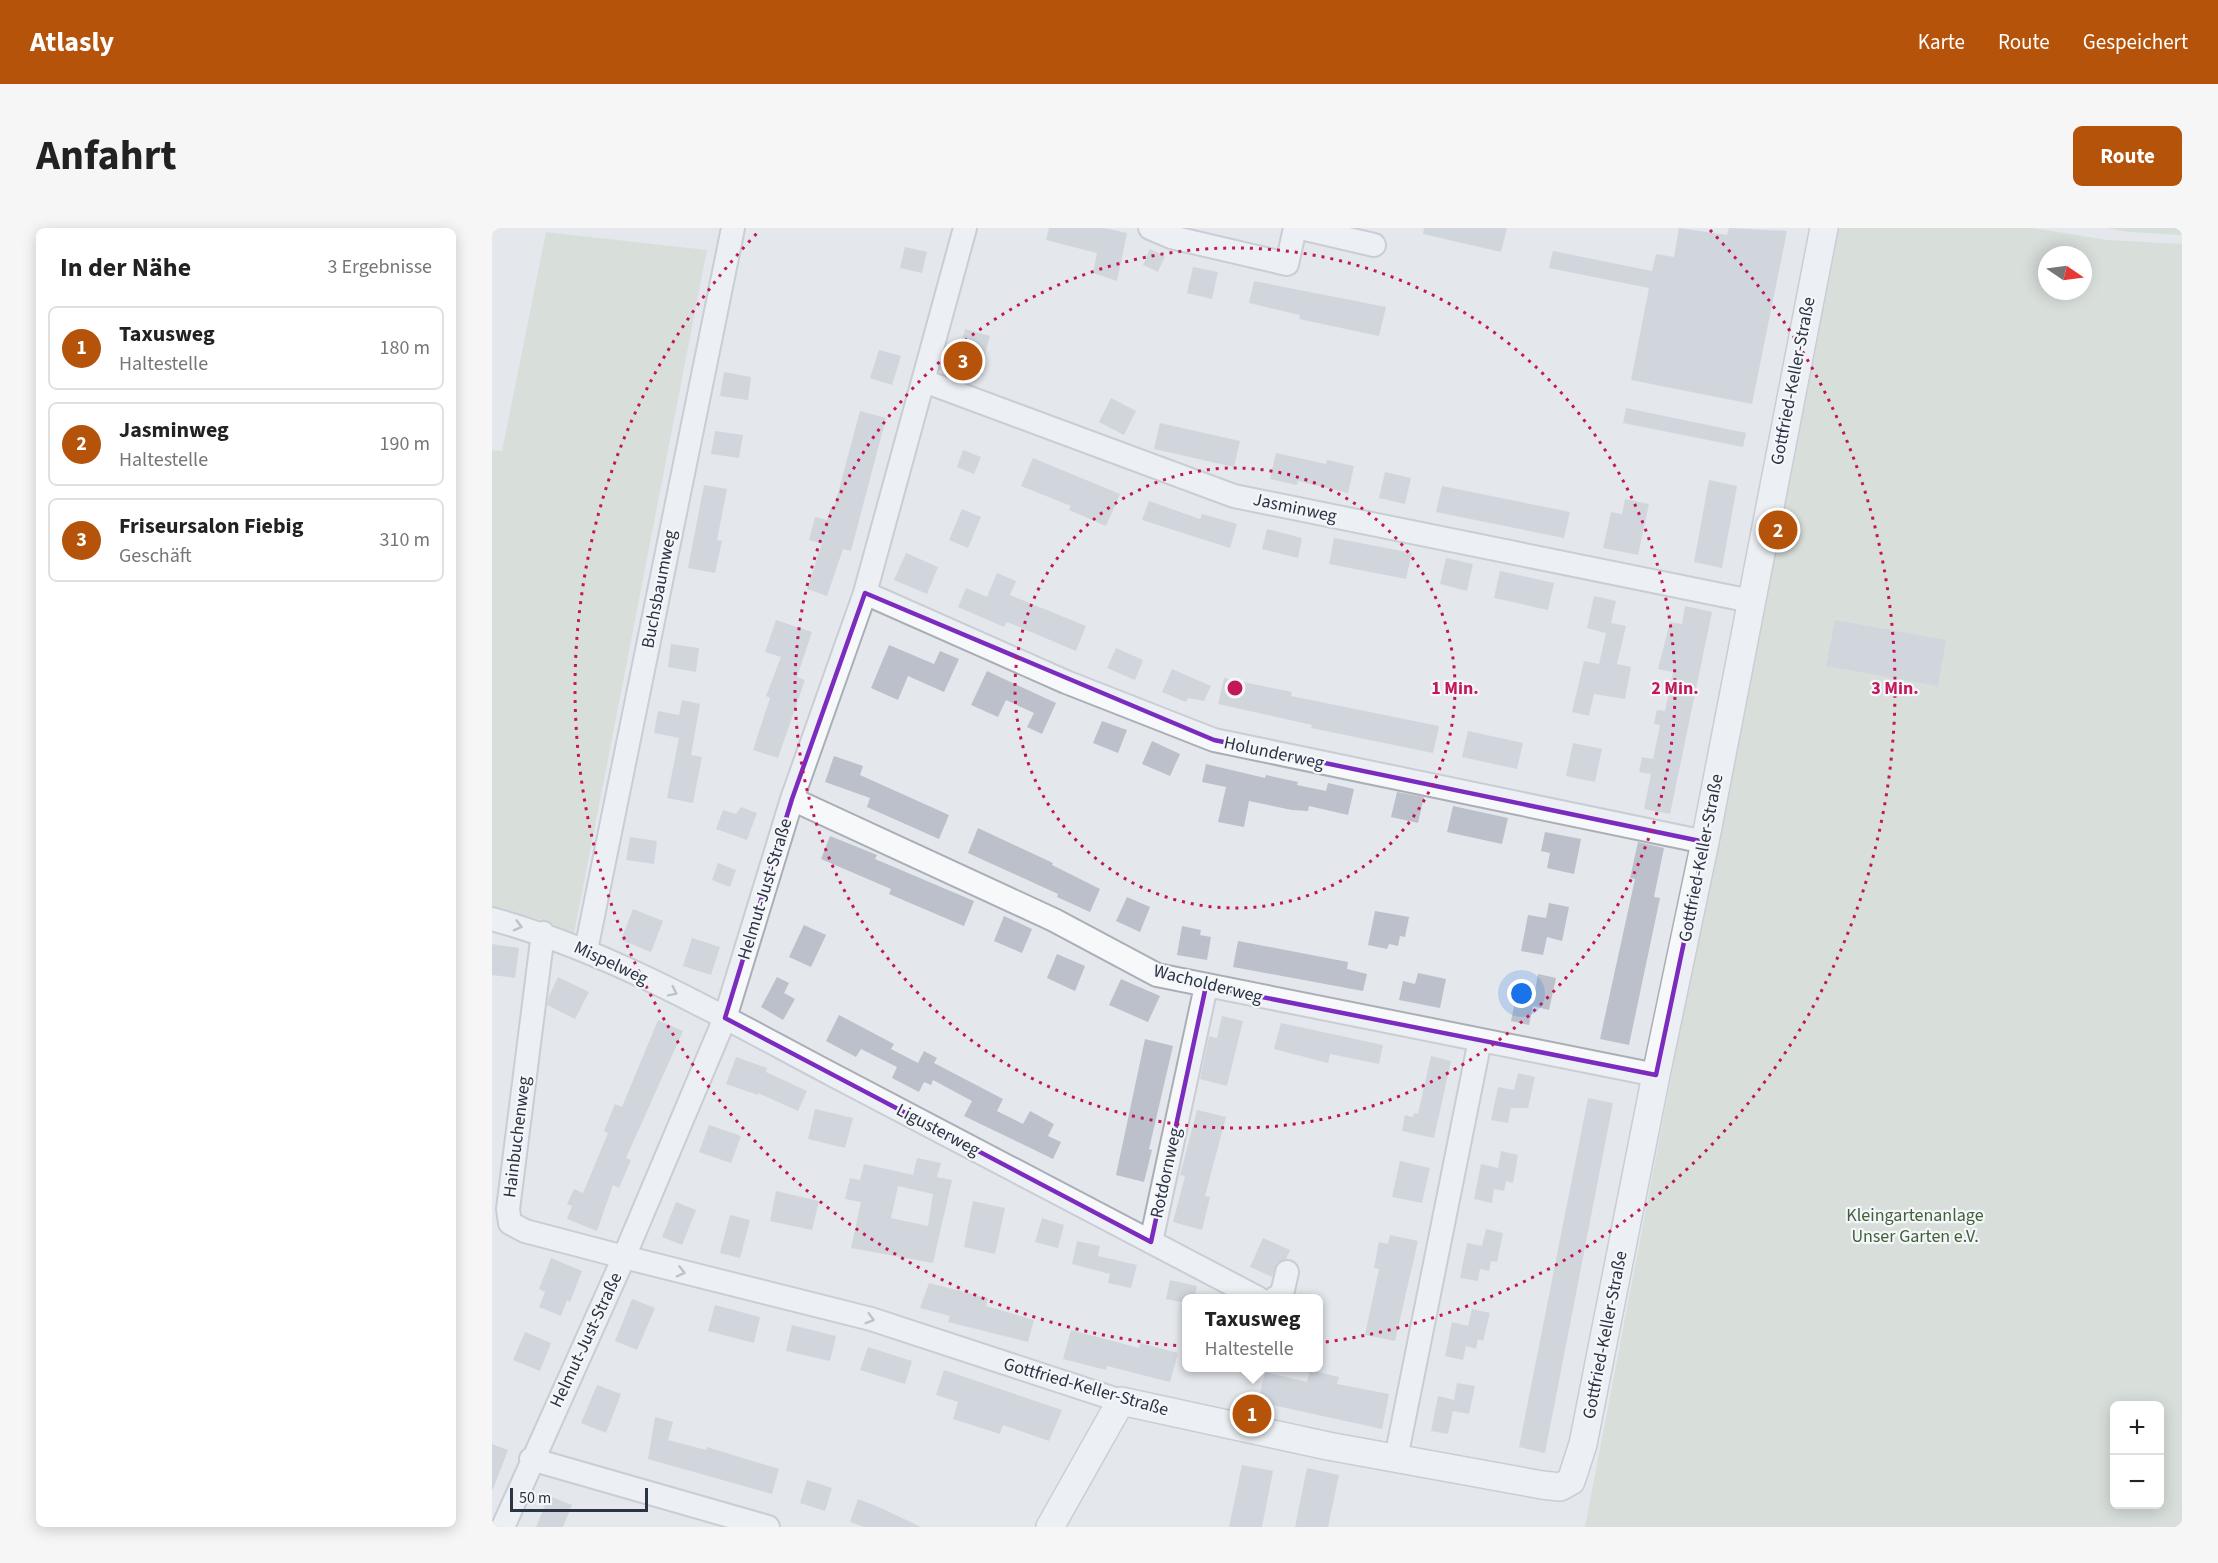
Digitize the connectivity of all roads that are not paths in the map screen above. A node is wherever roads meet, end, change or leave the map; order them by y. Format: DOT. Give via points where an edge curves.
graph roads {
  1 [pos="733,228"];
  2 [pos="965,228"];
  3 [pos="1150,228"];
  4 [pos="1295,228"];
  5 [pos="1301,228"];
  6 [pos="1824,228"];
  7 [pos="1374,245"];
  8 [pos="924,381"];
  9 [pos="865,593"];
  10 [pos="1751,601"];
  11 [pos="792,799"];
  12 [pos="1705,842"];
  13 [pos="492,919"];
  14 [pos="543,933"];
  15 [pos="586,950"];
  16 [pos="1206,986"];
  17 [pos="725,1018"];
  18 [pos="1480,1040"];
  19 [pos="1656,1075"];
  20 [pos="1151,1242"];
  21 [pos="624,1257"];
  22 [pos="1287,1272"];
  23 [pos="1249,1294"];
  24 [pos="1282,1294"];
  25 [pos="1120,1401"];
  26 [pos="1396,1458"];
  27 [pos="531,1459"];
  28 [pos="503,1527"];
  29 [pos="768,1527"];
  30 [pos="1050,1527"];
  1 -- 15 [label="street, Buchsbaumweg"];
  2 -- 8 [label="street, Helmut-Just-Straße"];
  3 -- 4 [label="street" via="1171,237 1287,264"];
  5 -- 7 [label="street"];
  6 -- 10 [label="street, Gottfried-Keller-Straße"];
  8 -- 9 [label="street, Helmut-Just-Straße"];
  8 -- 10 [label="street, Jasminweg" via="1234,496"];
  9 -- 11 [label="street, Helmut-Just-Straße"];
  9 -- 12 [label="street, Holunderweg" via="1066,682 1214,740"];
  10 -- 12 [label="street, Gottfried-Keller-Straße"];
  11 -- 16 [label="street, Wacholderweg" via="1054,920 1157,975"];
  11 -- 17 [label="street, Helmut-Just-Straße"];
  12 -- 19 [label="street, Gottfried-Keller-Straße"];
  13 -- 14 [label="street, Mispelweg, one-way"];
  14 -- 15 [label="street, Mispelweg"];
  14 -- 21 [label="street, Hainbuchenweg" via="508,1216 517,1228"];
  15 -- 17 [label="street, Mispelweg, one-way"];
  16 -- 18 [label="street, Wacholderweg"];
  16 -- 20 [label="street, Rotdornweg"];
  17 -- 20 [label="street, Ligusterweg"];
  17 -- 21 [label="street, Helmut-Just-Straße"];
  18 -- 19 [label="street, Wacholderweg"];
  18 -- 26 [label="street"];
  19 -- 26 [label="street, Gottfried-Keller-Straße" via="1583,1444 1571,1481 1560,1487"];
  20 -- 23 [label="street, Rotdornweg"];
  21 -- 25 [label="street, Gottfried-Keller-Straße, one-way" via="871,1319"];
  21 -- 27 [label="street, Helmut-Just-Straße"];
  22 -- 24 [label="street"];
  25 -- 26 [label="street, Gottfried-Keller-Straße"];
  25 -- 30 [label="street"];
  27 -- 28 [label="street, Helmut-Just-Straße"];
  27 -- 29 [label="street"];
}
